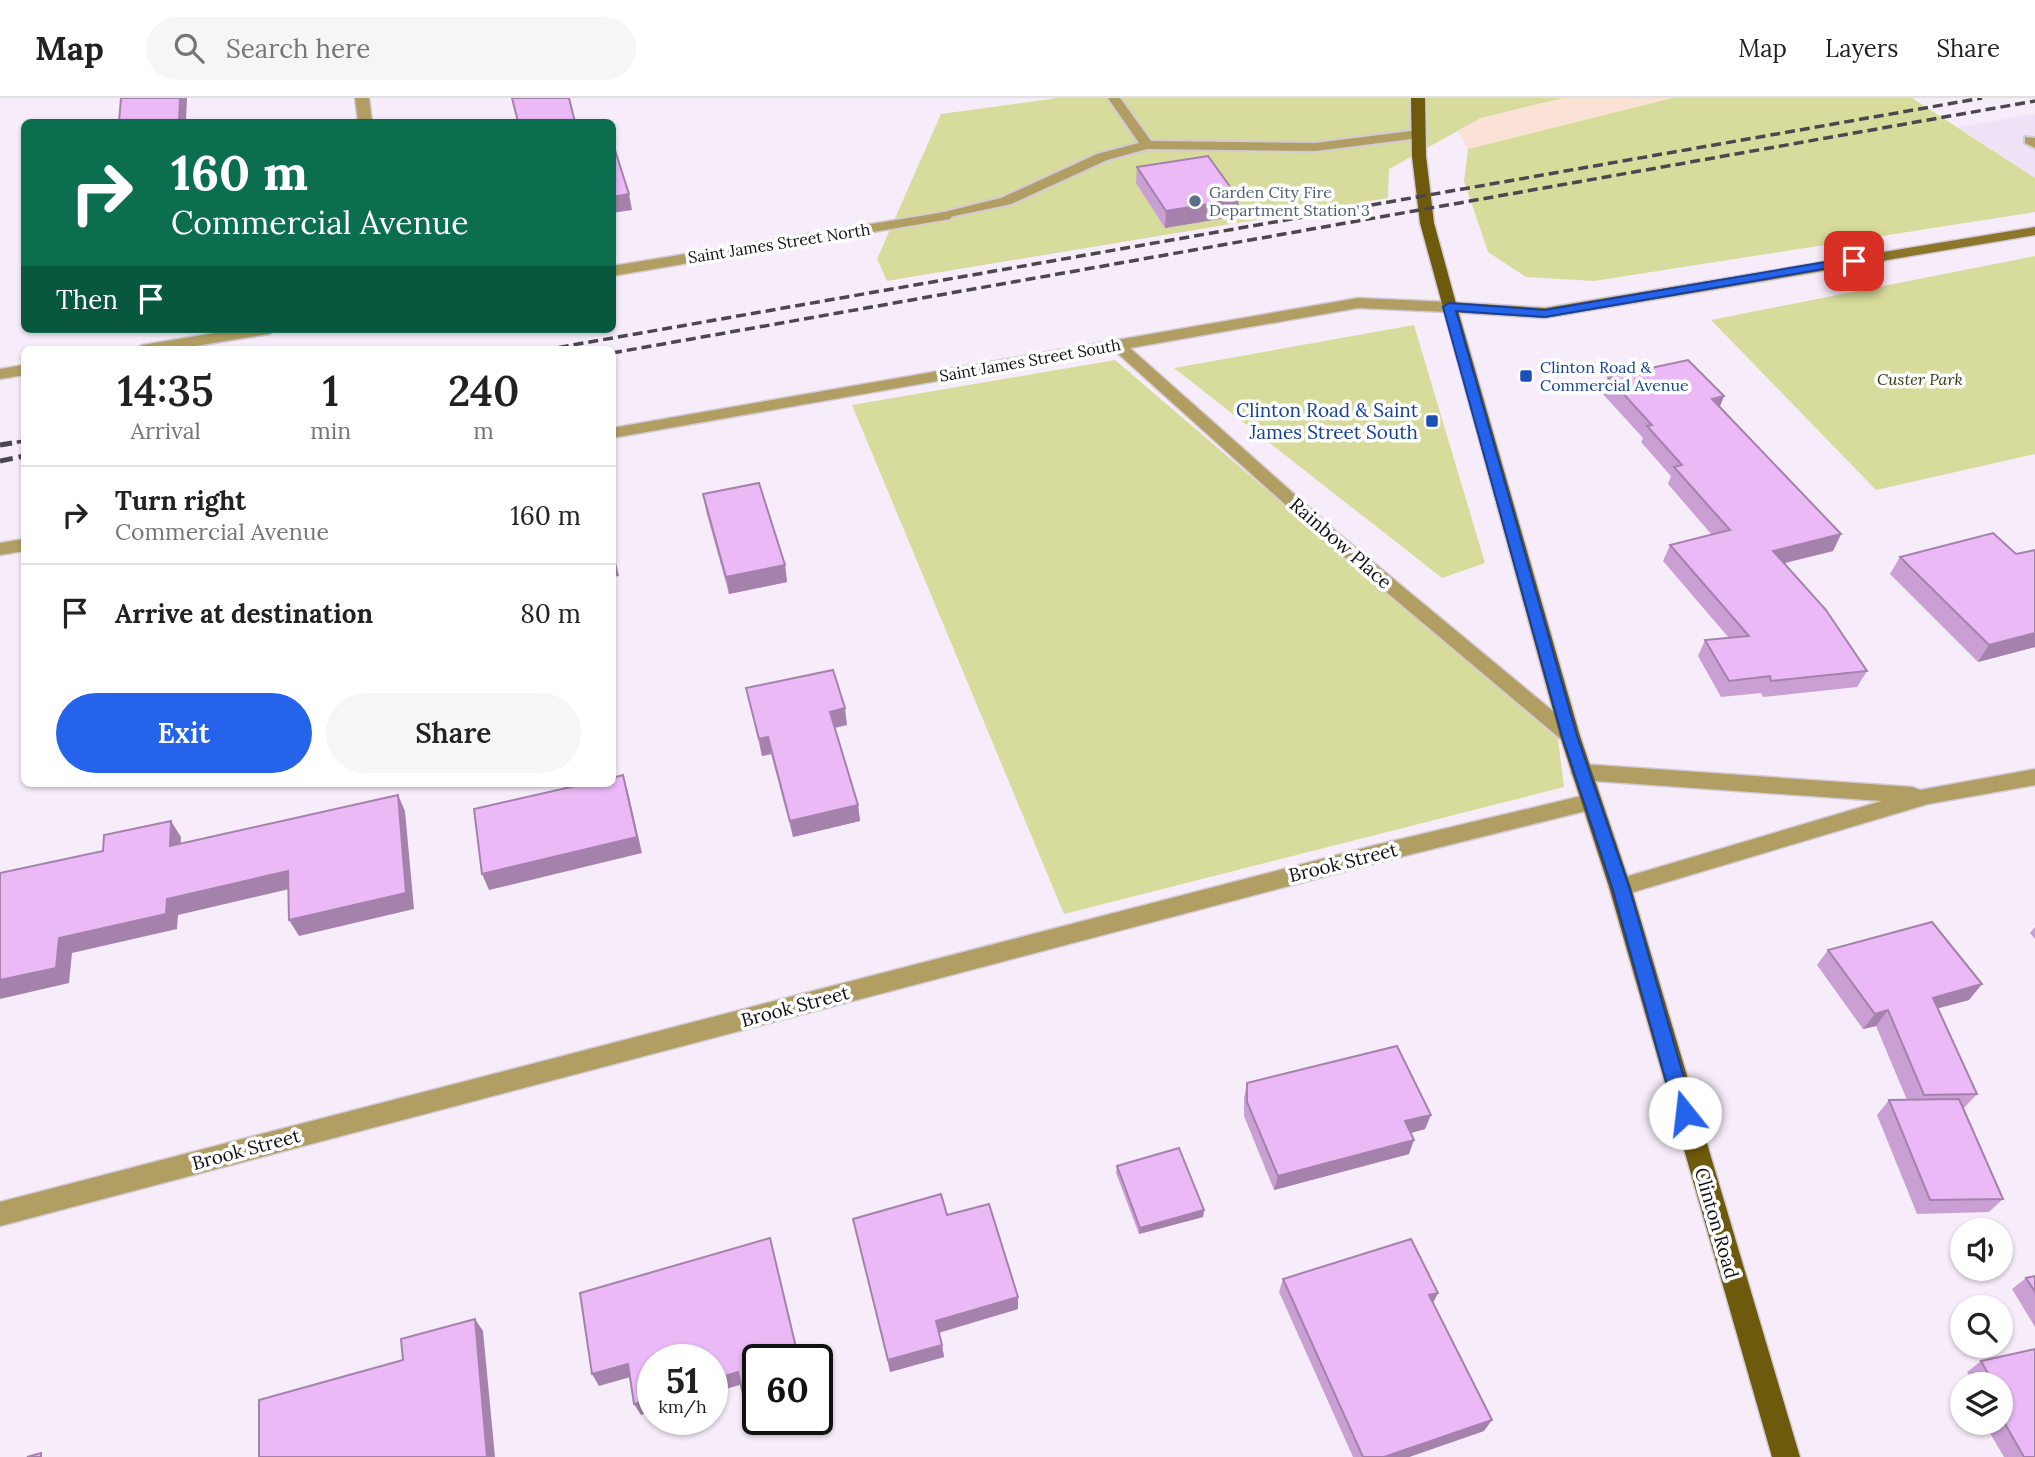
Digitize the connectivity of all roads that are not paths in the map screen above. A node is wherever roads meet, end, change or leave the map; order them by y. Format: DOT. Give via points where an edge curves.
graph roads {
  1 [pos="362,98"];
  2 [pos="1114,98"];
  3 [pos="1418,98"];
  4 [pos="365,119"];
  5 [pos="1419,134"];
  6 [pos="1147,145"];
  7 [pos="945,216"];
  8 [pos="2035,231"];
  9 [pos="616,270"];
  10 [pos="1449,307"];
  11 [pos="245,333"];
  12 [pos="1118,345"];
  13 [pos="166,346"];
  14 [pos="21,370"];
  15 [pos="0,374"];
  16 [pos="616,432"];
  17 [pos="21,546"];
  18 [pos="0,549"];
  19 [pos="1570,736"];
  20 [pos="1581,772"];
  21 [pos="2035,777"];
  22 [pos="1928,796"];
  23 [pos="1590,802"];
  24 [pos="1620,887"];
  25 [pos="0,1214"];
  26 [pos="1786,1457"];
  1 -- 4 [label="street"];
  2 -- 6 [label="lane"];
  3 -- 5 [label="main road, Clinton Road"];
  5 -- 6 [label="lane" via="1315,147"];
  5 -- 10 [label="main road, Clinton Road" via="1427,223"];
  6 -- 7 [label="lane" via="1102,158 1006,201"];
  7 -- 9 [label="street, Saint James Street North"];
  8 -- 10 [label="street" via="1545,313"];
  10 -- 12 [label="street, Saint James Street South" via="1358,303"];
  10 -- 19 [label="main road, Clinton Road"];
  11 -- 13 [label="street"];
  12 -- 16 [label="street, Saint James Street South"];
  12 -- 19 [label="street, Rainbow Place" via="1333,538"];
  14 -- 15 [label="street"];
  17 -- 18 [label="street"];
  19 -- 20 [label="main road, Clinton Road"];
  20 -- 22 [label="street"];
  20 -- 23 [label="main road, Clinton Road"];
  21 -- 22 [label="street"];
  22 -- 24 [label="street"];
  23 -- 24 [label="main road, Clinton Road"];
  23 -- 25 [label="street, Brook Street"];
  24 -- 26 [label="main road, Clinton Road"];
}
